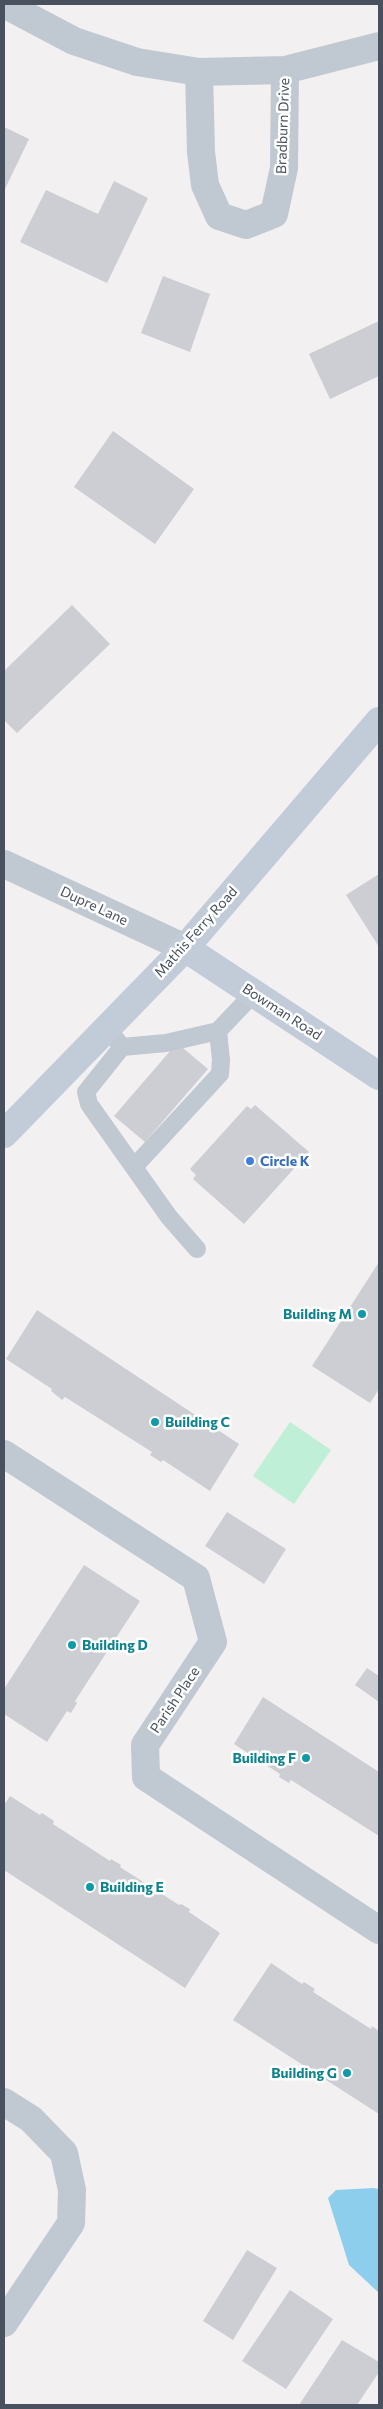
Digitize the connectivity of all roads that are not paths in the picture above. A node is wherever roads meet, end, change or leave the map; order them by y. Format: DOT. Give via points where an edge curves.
graph roads {
  1 [pos="4,4"];
  2 [pos="379,46"];
  3 [pos="285,70"];
  4 [pos="199,72"];
  5 [pos="379,721"];
  6 [pos="4,864"];
  7 [pos="185,948"];
  8 [pos="254,994"];
  9 [pos="218,1031"];
  10 [pos="115,1037"];
  11 [pos="379,1076"];
  12 [pos="4,1134"];
  13 [pos="134,1167"];
  14 [pos="197,1249"];
  15 [pos="4,1454"];
  16 [pos="379,1930"];
  17 [pos="4,2102"];
  18 [pos="4,2323"];
  1 -- 4 [label="street, Bradburn Drive" via="74,41 137,62"];
  2 -- 3 [label="street, Bradburn Drive"];
  3 -- 4 [label="street, Bradburn Drive"];
  3 -- 4 [label="street, Bradburn Drive" via="284,168 274,214 246,226 219,216 205,185"];
  5 -- 7 [label="main road, Mathis Ferry Road"];
  6 -- 7 [label="street, Dupre Lane"];
  7 -- 8 [label="main road, Bowman Road"];
  7 -- 10 [label="main road, Mathis Ferry Road"];
  8 -- 9 [label="lane"];
  8 -- 11 [label="main road, Bowman Road"];
  9 -- 10 [label="lane" via="166,1043"];
  9 -- 13 [label="lane" via="220,1074"];
  10 -- 12 [label="main road, Mathis Ferry Road"];
  10 -- 13 [label="lane" via="86,1092 89,1104"];
  13 -- 14 [label="lane" via="169,1217"];
  15 -- 16 [label="street, Parish Place" via="196,1578 214,1642 145,1745 146,1777"];
  17 -- 18 [label="street" via="31,2119 64,2153 72,2190 71,2223"];
}
